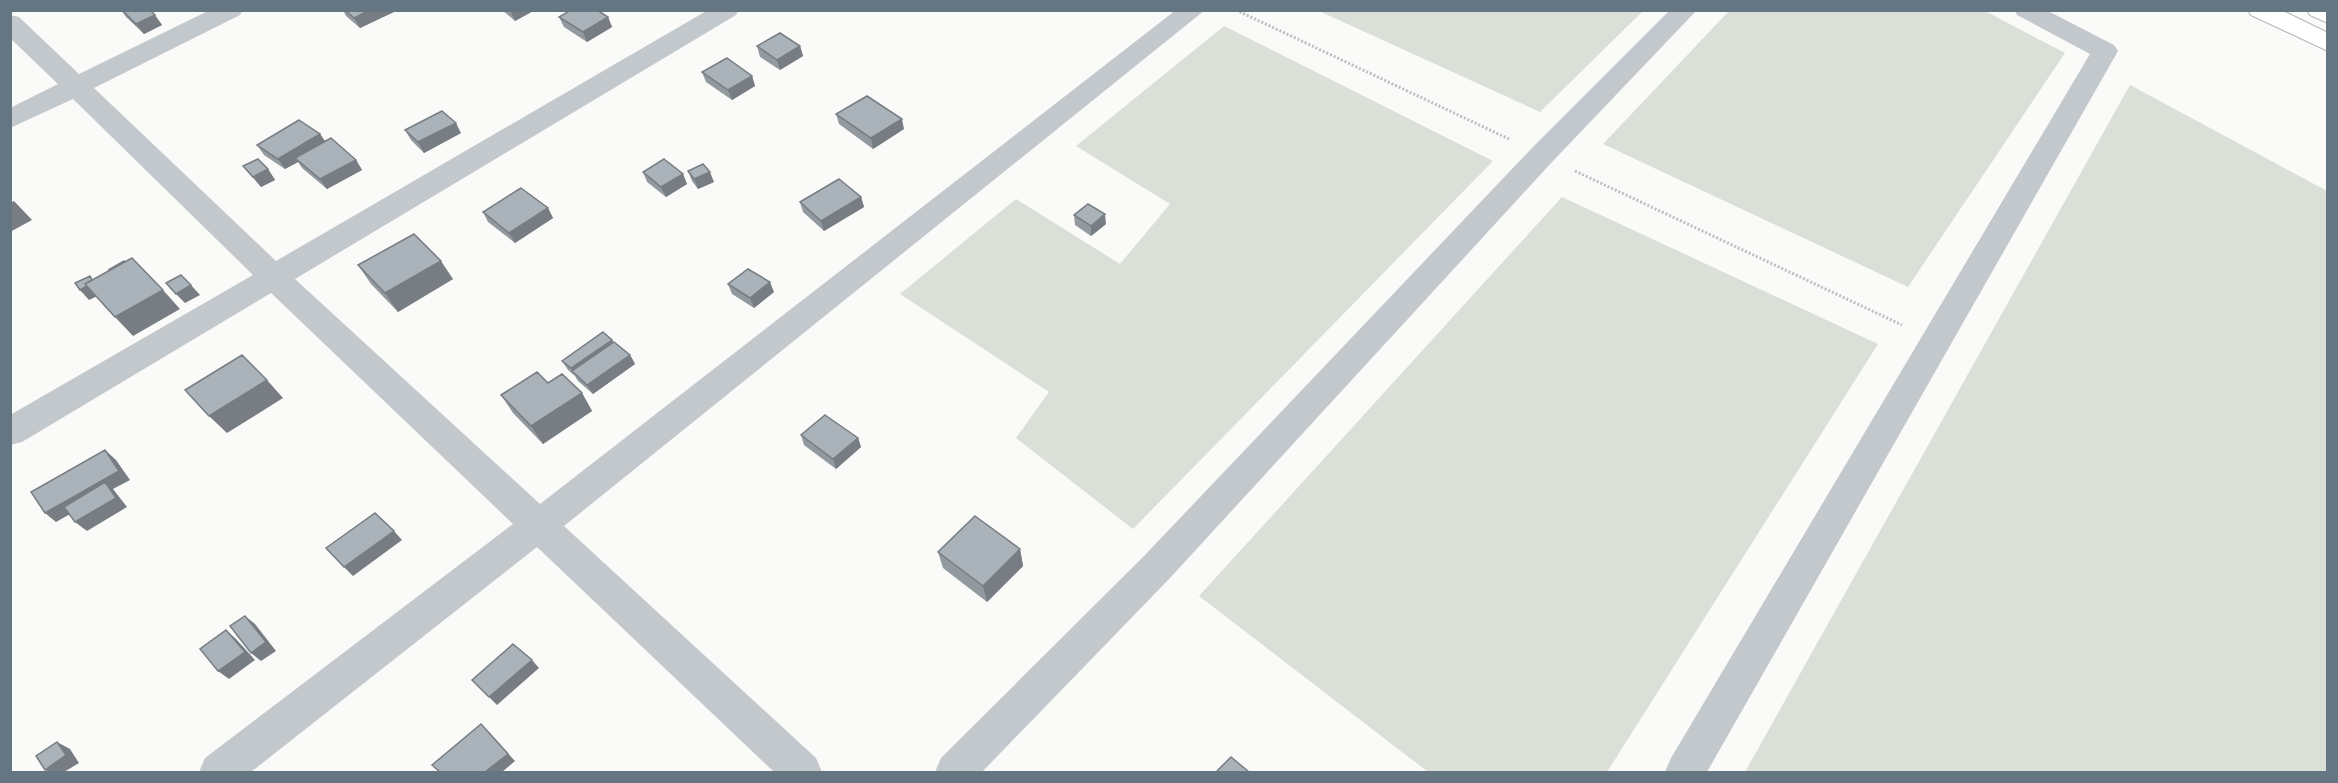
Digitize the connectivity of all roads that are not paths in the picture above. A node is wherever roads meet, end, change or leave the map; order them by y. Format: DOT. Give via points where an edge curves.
graph roads {
  1 [pos="231,10"];
  2 [pos="728,10"];
  3 [pos="1193,10"];
  4 [pos="1686,10"];
  5 [pos="2026,10"];
  6 [pos="2260,10"];
  7 [pos="2319,10"];
  8 [pos="2328,15"];
  9 [pos="10,23"];
  10 [pos="2328,43"];
  11 [pos="78,86"];
  12 [pos="10,119"];
  13 [pos="274,278"];
  14 [pos="10,432"];
  15 [pos="539,525"];
  16 [pos="219,772"];
  17 [pos="802,772"];
  18 [pos="955,772"];
  19 [pos="1685,772"];
  1 -- 11 [label="street"];
  2 -- 13 [label="street"];
  3 -- 15 [label="street"];
  4 -- 18 [label="street" via="1542,155 1157,567"];
  5 -- 19 [label="street" via="2105,51"];
  6 -- 10 [label="highway"];
  7 -- 8 [label="highway"];
  9 -- 11 [label="street"];
  11 -- 12 [label="street"];
  11 -- 13 [label="street"];
  13 -- 14 [label="street"];
  13 -- 15 [label="street"];
  15 -- 16 [label="street"];
  15 -- 17 [label="street"];
}
